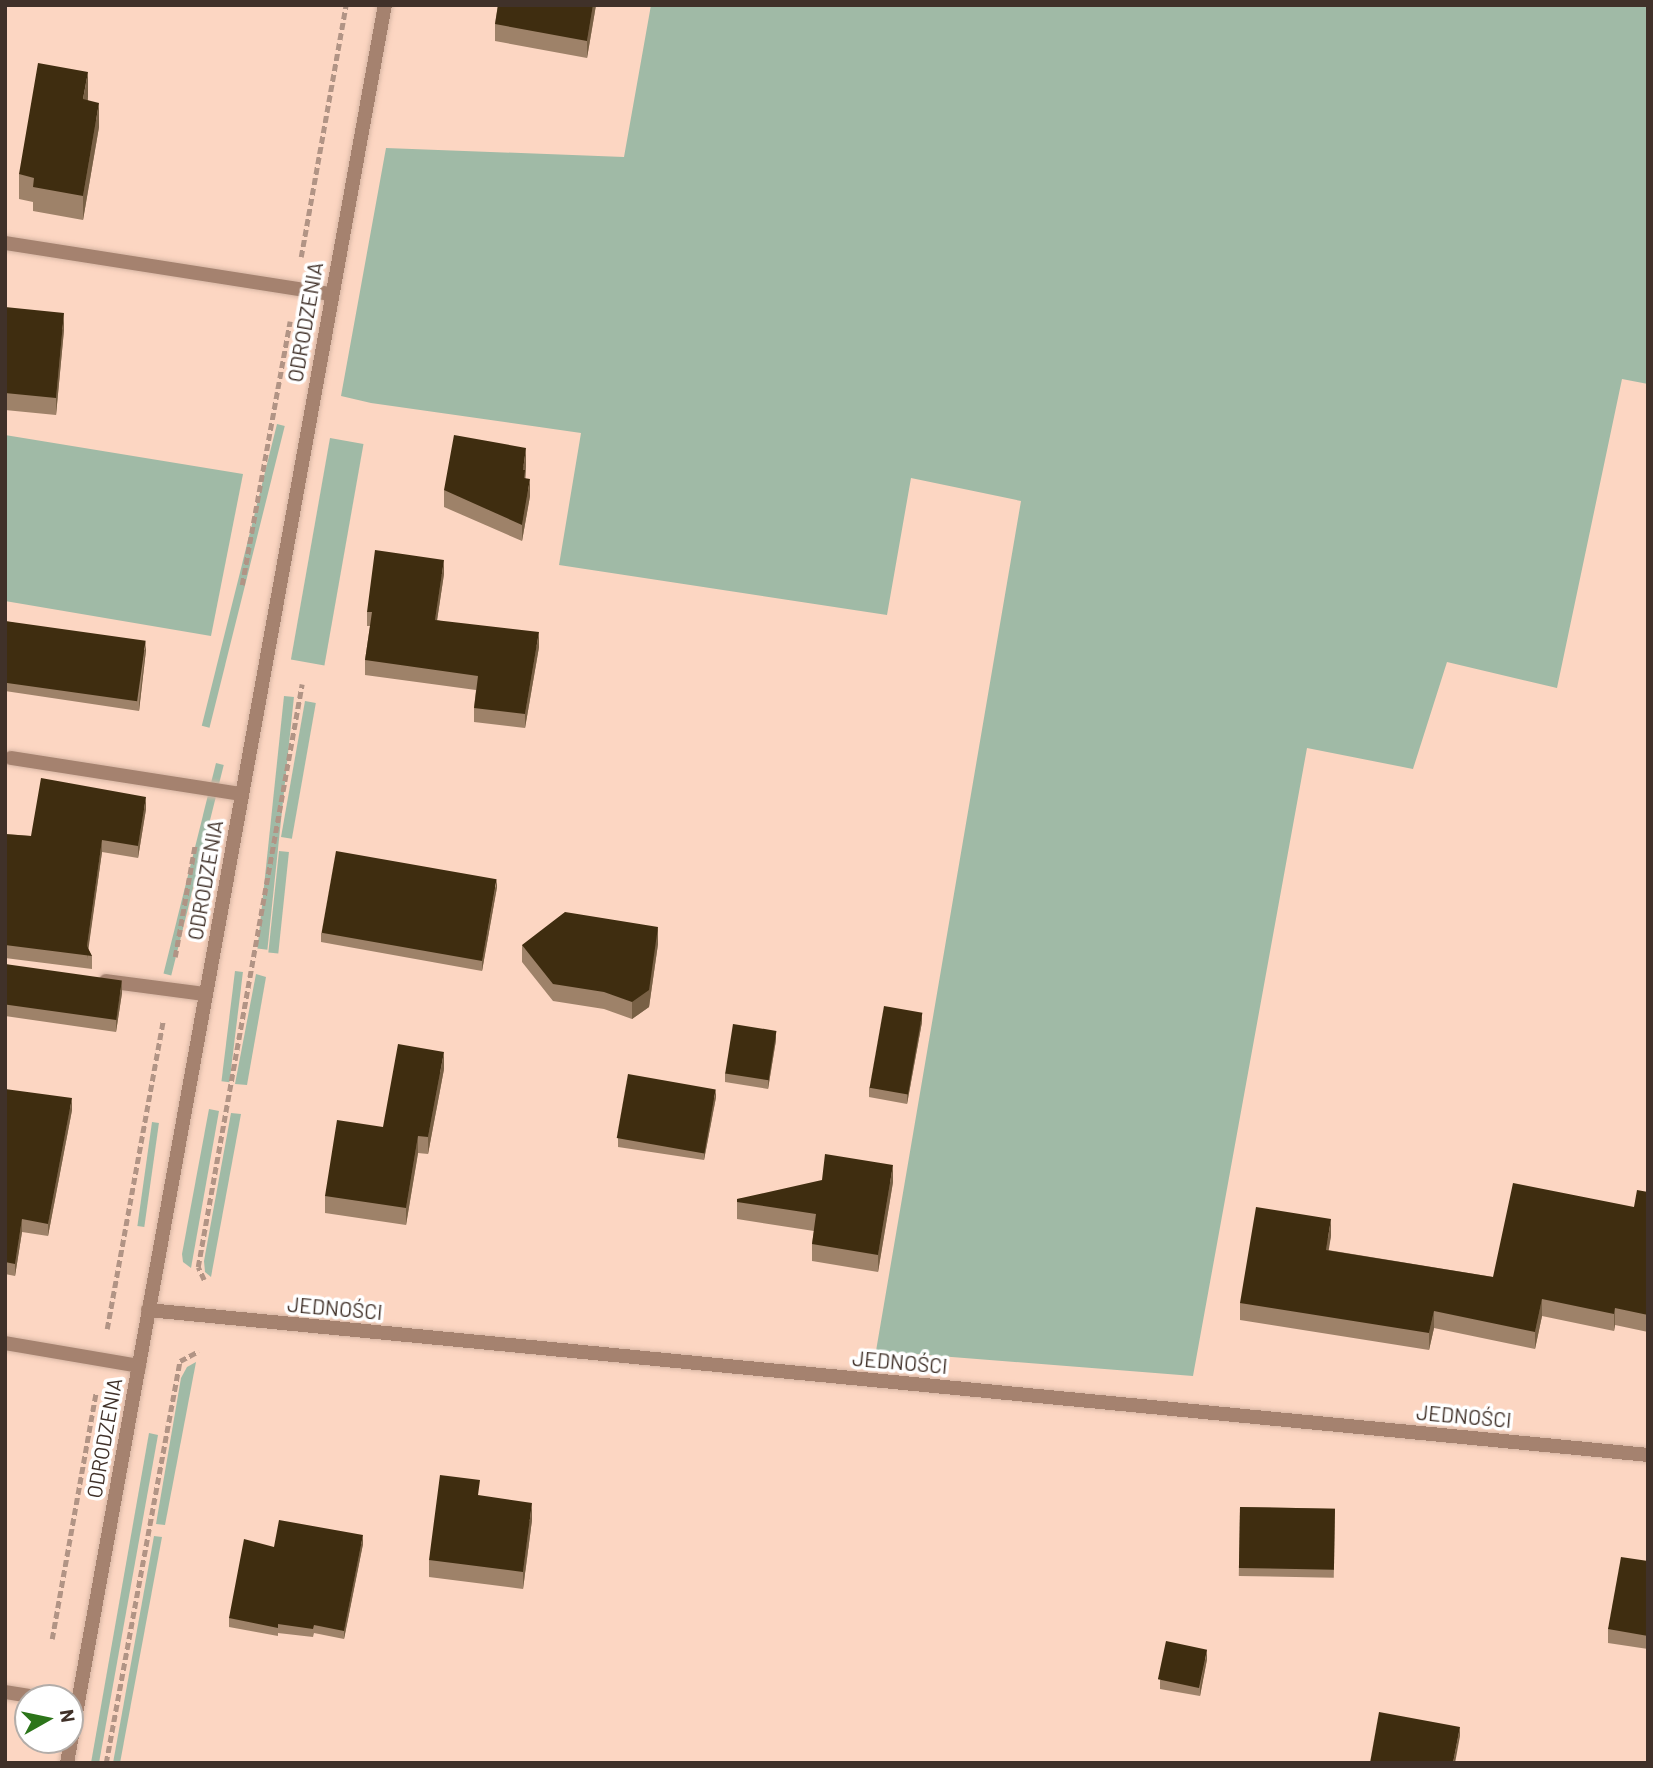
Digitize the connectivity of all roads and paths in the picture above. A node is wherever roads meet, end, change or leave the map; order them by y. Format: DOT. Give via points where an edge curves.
graph roads {
  1 [pos="346,5"];
  2 [pos="385,5"];
  3 [pos="5,243"];
  4 [pos="296,287"];
  5 [pos="332,294"];
  6 [pos="240,599"];
  7 [pos="302,684"];
  8 [pos="11,758"];
  9 [pos="206,788"];
  10 [pos="242,794"];
  11 [pos="87,979"];
  12 [pos="169,990"];
  13 [pos="205,995"];
  14 [pos="214,1285"];
  15 [pos="148,1310"];
  16 [pos="5,1342"];
  17 [pos="205,1351"];
  18 [pos="102,1359"];
  19 [pos="139,1366"];
  20 [pos="1648,1455"];
  21 [pos="44,1684"];
  22 [pos="78,1684"];
  23 [pos="106,1763"];
  1 -- 4 [label="path"];
  2 -- 5 [label="street, ODRODZENIA"];
  3 -- 4 [label="street"];
  4 -- 5 [label="street"];
  4 -- 6 [label="path"];
  5 -- 10 [label="street, ODRODZENIA"];
  7 -- 14 [label="path" via="198,1267 202,1280"];
  8 -- 9 [label="street"];
  9 -- 10 [label="street"];
  9 -- 12 [label="path"];
  10 -- 13 [label="street, ODRODZENIA"];
  11 -- 12 [label="street"];
  12 -- 13 [label="street"];
  12 -- 18 [label="path"];
  13 -- 15 [label="street, ODRODZENIA"];
  15 -- 19 [label="street, ODRODZENIA"];
  15 -- 20 [label="street, JEDNOŚCI"];
  16 -- 18 [label="street"];
  17 -- 23 [label="path" via="180,1361"];
  18 -- 19 [label="street"];
  18 -- 21 [label="path"];
  19 -- 22 [label="street, ODRODZENIA"];
}
